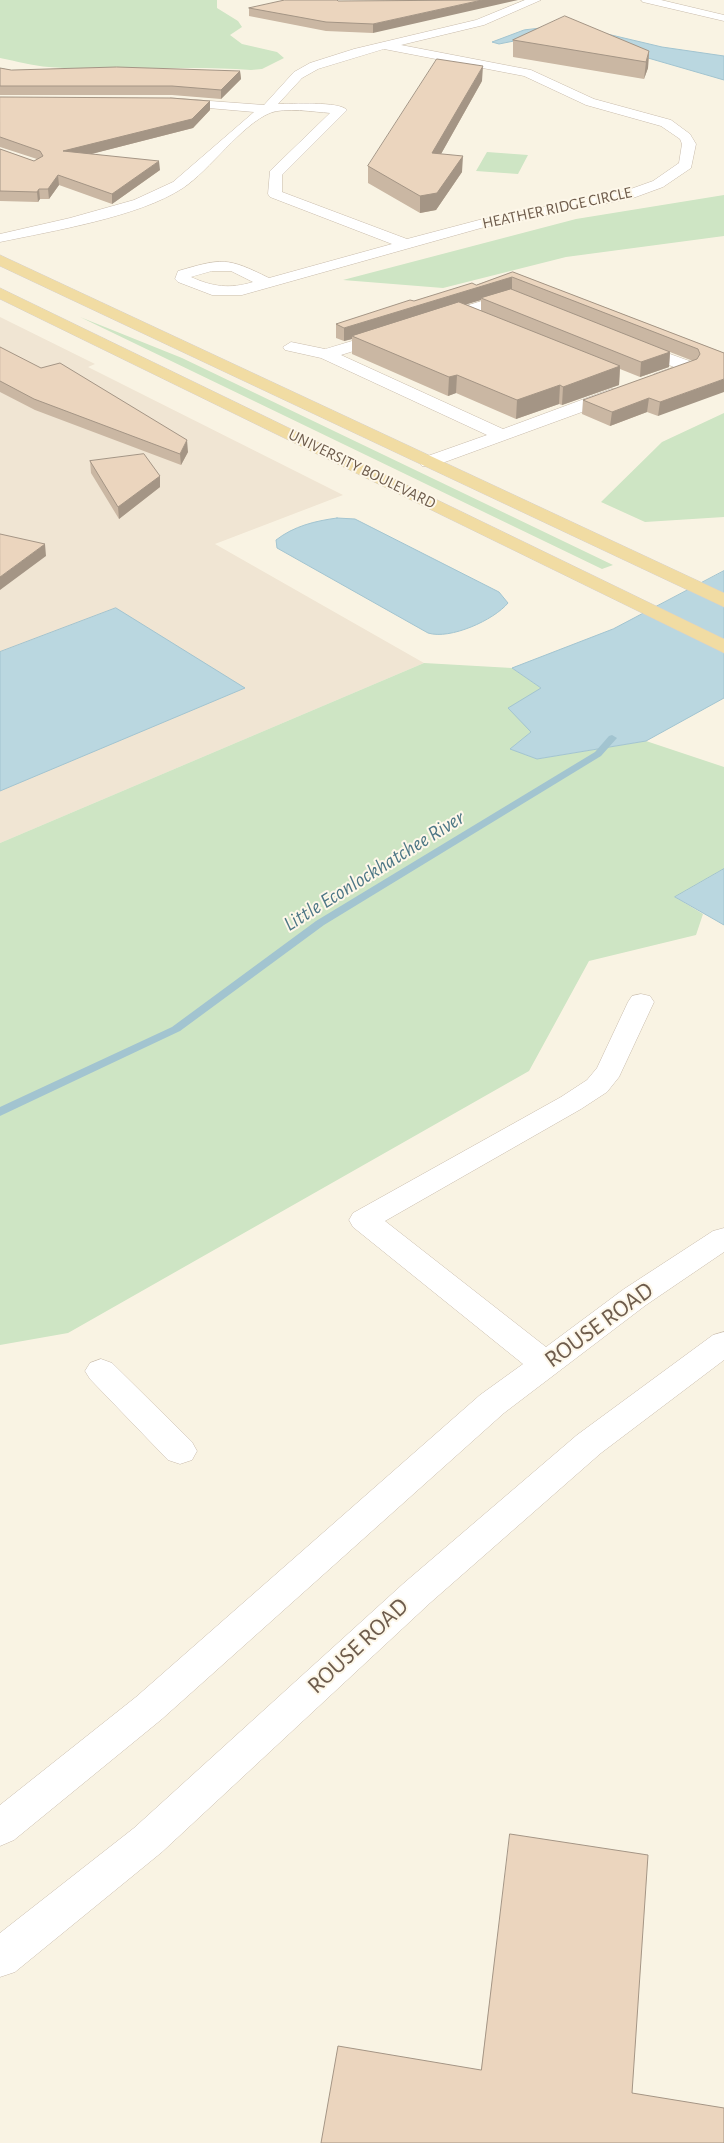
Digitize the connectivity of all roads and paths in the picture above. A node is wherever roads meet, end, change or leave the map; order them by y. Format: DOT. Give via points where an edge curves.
graph roads {
  1 [pos="535,0"];
  2 [pos="647,0"];
  3 [pos="686,0"];
  4 [pos="674,6"];
  5 [pos="724,18"];
  6 [pos="412,40"];
  7 [pos="385,46"];
  8 [pos="443,56"];
  9 [pos="162,100"];
  10 [pos="267,109"];
  11 [pos="274,124"];
  12 [pos="192,193"];
  13 [pos="0,238"];
  14 [pos="406,244"];
  15 [pos="0,250"];
  16 [pos="0,260"];
  17 [pos="0,269"];
  18 [pos="40,279"];
  19 [pos="265,282"];
  20 [pos="0,293"];
  21 [pos="529,304"];
  22 [pos="460,313"];
  23 [pos="424,324"];
  24 [pos="487,324"];
  25 [pos="406,329"];
  26 [pos="618,339"];
  27 [pos="326,354"];
  28 [pos="648,382"];
  29 [pos="391,385"];
  30 [pos="631,388"];
  31 [pos="502,435"];
  32 [pos="428,462"];
  33 [pos="724,601"];
  34 [pos="724,647"];
  35 [pos="641,1002"];
  36 [pos="724,1238"];
  37 [pos="724,1344"];
  38 [pos="545,1364"];
  39 [pos="101,1371"];
  40 [pos="180,1451"];
  41 [pos="0,1828"];
  42 [pos="0,1958"];
  1 -- 6 [label="street" via="480,22"];
  2 -- 4 [label="street"];
  3 -- 4 [label="street"];
  4 -- 5 [label="street"];
  6 -- 7 [label="street"];
  6 -- 8 [label="street, HEATHER RIDGE CIRCLE" via="441,52"];
  7 -- 8 [label="street, HEATHER RIDGE CIRCLE"];
  7 -- 10 [label="street" via="314,66 298,75"];
  8 -- 14 [label="street, HEATHER RIDGE CIRCLE" via="527,73 590,102 666,123 685,136 688,144 686,165 658,184 628,195 479,224"];
  9 -- 10 [label="street"];
  10 -- 11 [label="street"];
  10 -- 13 [label="street" via="178,185 139,203"];
  10 -- 14 [label="street" via="286,115 336,115 275,174 275,194"];
  12 -- 15 [label="street" via="161,207 84,231"];
  14 -- 19 [label="street, HEATHER RIDGE CIRCLE"];
  16 -- 18 [label="main road, UNIVERSITY BOULEVARD"];
  17 -- 18 [label="main road"];
  18 -- 32 [label="main road, UNIVERSITY BOULEVARD"];
  19 -- 19 [label="street, HEATHER RIDGE CIRCLE" via="227,293 212,291 183,279 183,274 211,266 234,266"];
  20 -- 34 [label="main road, UNIVERSITY BOULEVARD"];
  21 -- 22 [label="street" via="511,297"];
  22 -- 23 [label="street"];
  22 -- 24 [label="street"];
  25 -- 27 [label="street"];
  26 -- 28 [label="street" via="689,367"];
  27 -- 29 [label="street"];
  27 -- 29 [label="street" via="291,347 319,356 374,382"];
  29 -- 31 [label="street"];
  30 -- 31 [label="street"];
  31 -- 32 [label="street"];
  32 -- 33 [label="main road, UNIVERSITY BOULEVARD"];
  35 -- 38 [label="street" via="609,1071 597,1086 364,1220"];
  36 -- 38 [label="street, ROUSE ROAD" via="635,1297"];
  37 -- 42 [label="street, ROUSE ROAD" via="589,1444 417,1593 148,1840"];
  38 -- 41 [label="street, ROUSE ROAD" via="492,1404 149,1708"];
  39 -- 40 [label="street"];
}
